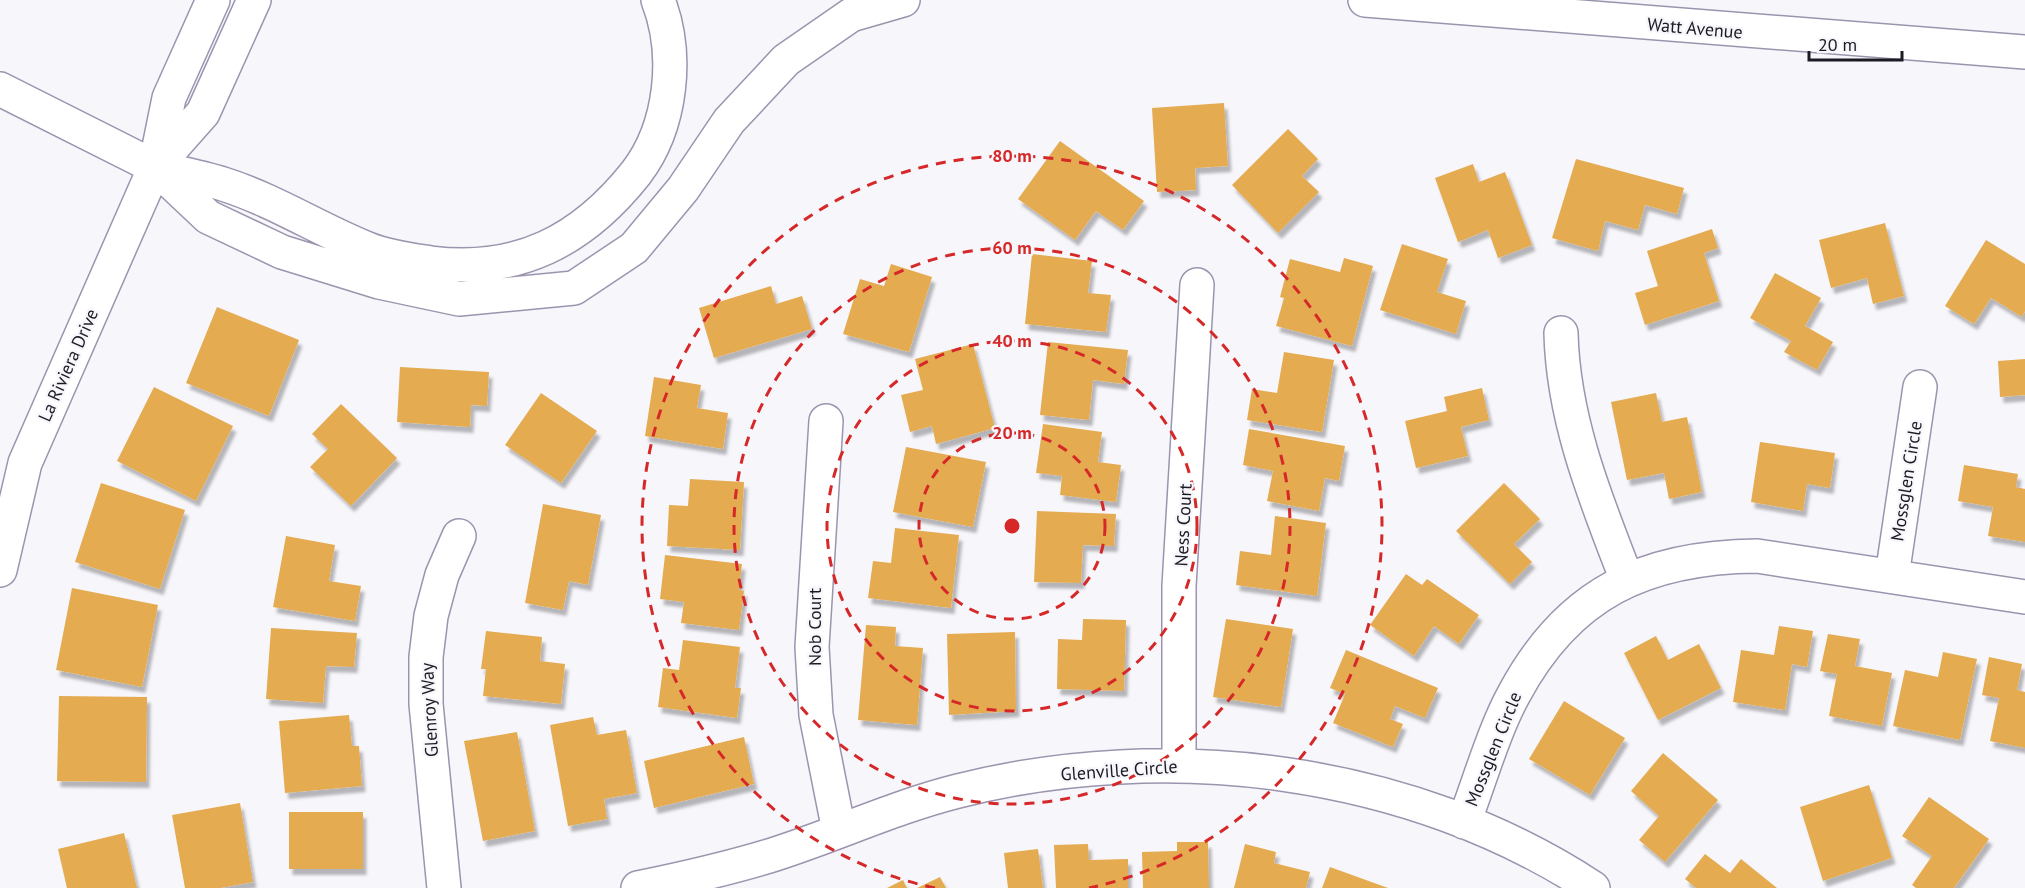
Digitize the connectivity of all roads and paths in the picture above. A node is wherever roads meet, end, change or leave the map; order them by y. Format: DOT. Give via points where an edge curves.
graph roads {
  1 [pos="213,0"];
  2 [pos="254,0"];
  3 [pos="658,0"];
  4 [pos="903,0"];
  5 [pos="1365,0"];
  6 [pos="2025,52"];
  7 [pos="0,89"];
  8 [pos="155,167"];
  9 [pos="1197,285"];
  10 [pos="1561,333"];
  11 [pos="1920,387"];
  12 [pos="826,421"];
  13 [pos="8,490"];
  14 [pos="459,536"];
  15 [pos="0,570"];
  16 [pos="1892,576"];
  17 [pos="1627,580"];
  18 [pos="2025,597"];
  19 [pos="1179,765"];
  20 [pos="1464,822"];
  21 [pos="839,831"];
  22 [pos="444,888"];
  23 [pos="638,888"];
  24 [pos="1593,888"];
  1 -- 8 [label="street, La Riviera Drive" via="169,98"];
  2 -- 8 [label="street, La Riviera Drive" via="203,112"];
  3 -- 8 [label="street" via="667,24 670,81 658,132 640,166 619,194 590,221 558,241 522,256 488,266 446,265 370,250 224,184"];
  4 -- 8 [label="street" via="851,15 786,60 729,121 683,189 634,248 574,288 459,299 379,282 282,252 208,216"];
  5 -- 6 [label="street, Watt Avenue"];
  7 -- 8 [label="street"];
  8 -- 13 [label="street, La Riviera Drive" via="25,463"];
  9 -- 19 [label="street, Ness Court" via="1179,586"];
  10 -- 17 [label="street" via="1564,384 1576,437 1593,494"];
  11 -- 16 [label="street, Mossglen Circle"];
  12 -- 21 [label="street, Nob Court" via="812,647 816,715"];
  13 -- 15 [label="street, La Riviera Drive"];
  14 -- 22 [label="street, Glenroy Way" via="442,575 426,657 426,704"];
  16 -- 17 [label="street, Mossglen Circle" via="1757,556 1714,556 1671,564"];
  16 -- 18 [label="street, Mossglen Circle"];
  17 -- 20 [label="street, Mossglen Circle" via="1596,598 1563,626 1534,659 1512,696"];
  19 -- 20 [label="street, Glenville Circle" via="1301,777 1386,796"];
  19 -- 21 [label="street, Glenville Circle" via="1100,768 1014,779 958,791"];
  20 -- 24 [label="street, Glenville Circle" via="1562,868"];
  21 -- 23 [label="street, Glenville Circle" via="735,865"];
}
